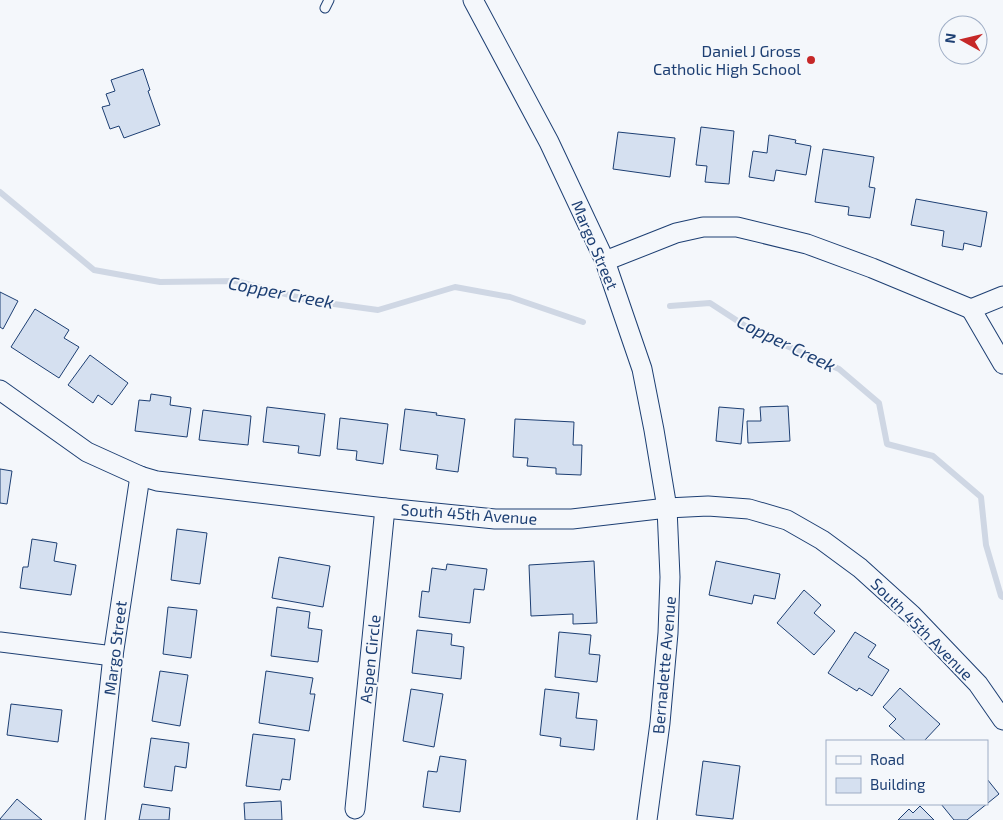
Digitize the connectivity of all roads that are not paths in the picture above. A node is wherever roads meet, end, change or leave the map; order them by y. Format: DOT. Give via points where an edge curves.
graph roads {
  1 [pos="473,0"];
  2 [pos="605,261"];
  3 [pos="1003,296"];
  4 [pos="971,309"];
  5 [pos="1003,364"];
  6 [pos="0,390"];
  7 [pos="140,476"];
  8 [pos="385,508"];
  9 [pos="667,508"];
  10 [pos="0,642"];
  11 [pos="113,656"];
  12 [pos="1003,720"];
  13 [pos="355,809"];
  14 [pos="95,820"];
  15 [pos="647,820"];
  1 -- 2 [label="street, Margo Street" via="549,142"];
  2 -- 4 [label="street" via="676,233 703,227 737,227 807,244"];
  2 -- 9 [label="street, Margo Street" via="642,369"];
  3 -- 4 [label="street"];
  4 -- 5 [label="street"];
  6 -- 7 [label="street, South 45th Avenue" via="87,452"];
  7 -- 8 [label="street, South 45th Avenue" via="157,481"];
  7 -- 11 [label="street, Margo Street"];
  8 -- 9 [label="street, South 45th Avenue" via="495,519 572,519"];
  8 -- 13 [label="street, Aspen Circle"];
  9 -- 12 [label="street, South 45th Avenue" via="749,509 787,520 822,540 860,568 912,615 978,684"];
  9 -- 15 [label="street, Bernadette Avenue" via="668,633"];
  10 -- 11 [label="street"];
  11 -- 14 [label="street, Margo Street"];
}
